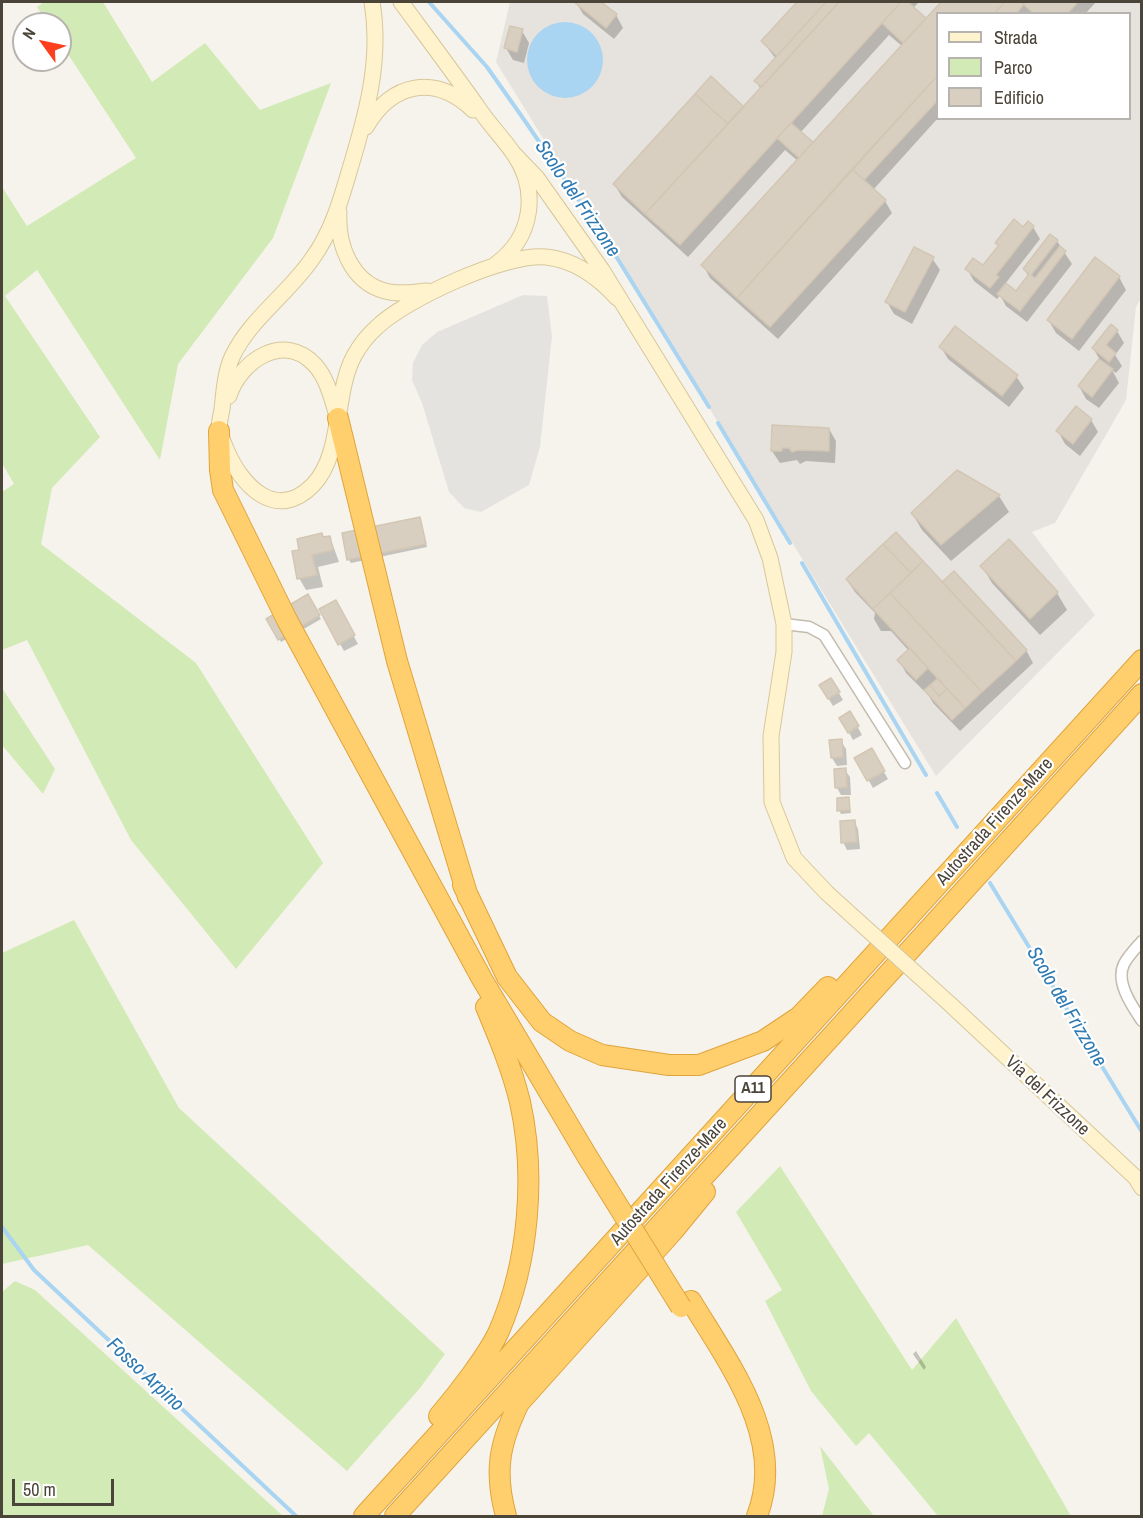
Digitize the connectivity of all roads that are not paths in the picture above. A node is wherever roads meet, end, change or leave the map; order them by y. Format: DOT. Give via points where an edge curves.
graph roads {
  1 [pos="372,2"];
  2 [pos="400,2"];
  3 [pos="492,128"];
  4 [pos="360,138"];
  5 [pos="513,153"];
  6 [pos="340,203"];
  7 [pos="489,269"];
  8 [pos="435,290"];
  9 [pos="617,298"];
  10 [pos="338,418"];
  11 [pos="220,426"];
  12 [pos="784,624"];
  13 [pos="1142,660"];
  14 [pos="1142,694"];
  15 [pos="1101,705"];
  16 [pos="905,763"];
  17 [pos="426,873"];
  18 [pos="463,885"];
  19 [pos="1142,941"];
  20 [pos="1142,1021"];
  21 [pos="791,1083"];
  22 [pos="592,1153"];
  23 [pos="1142,1188"];
  24 [pos="686,1304"];
  25 [pos="354,1516"];
  26 [pos="364,1516"];
  27 [pos="395,1516"];
  28 [pos="506,1516"];
  29 [pos="745,1516"];
  30 [pos="757,1516"];
  1 -- 4 [label="main road" via="376,58"];
  2 -- 3 [label="main road"];
  3 -- 4 [label="main road" via="450,93 425,87 388,99"];
  3 -- 5 [label="main road"];
  4 -- 6 [label="main road"];
  5 -- 7 [label="main road" via="527,183 529,214 514,247"];
  5 -- 9 [label="main road" via="561,210"];
  6 -- 8 [label="main road" via="343,249 365,280 378,289 394,292"];
  6 -- 11 [label="main road" via="313,258 253,325 232,357"];
  7 -- 8 [label="main road"];
  7 -- 9 [label="main road" via="524,259 553,259 595,276"];
  8 -- 10 [label="main road" via="388,318 361,345 344,379"];
  9 -- 12 [label="main road, Via del Frizzone" via="756,520 770,558"];
  10 -- 11 [label="main road" via="315,364 303,356 278,351 258,356 243,369 232,387"];
  10 -- 11 [label="main road" via="326,465 315,483 298,496 281,500 261,495 240,478"];
  10 -- 18 [label="highway" via="397,661"];
  11 -- 17 [label="highway" via="220,470 228,504"];
  12 -- 16 [label="street" via="809,627 824,635"];
  12 -- 23 [label="main road, Via del Frizzone, bridge" via="784,652 771,736 772,802 794,858 827,893 1135,1177"];
  13 -- 15 [label="highway, Autostrada Firenze-Mare / A11"];
  14 -- 21 [label="highway, Autostrada Firenze-Mare / A11"];
  15 -- 18 [label="highway" via="934,870 799,1017 763,1041 699,1065 669,1065 602,1055 570,1041 542,1022 507,977"];
  15 -- 26 [label="highway, Autostrada Firenze-Mare / A11"];
  17 -- 22 [label="highway" via="482,980"];
  17 -- 25 [label="highway" via="504,1050 520,1102 527,1150 526,1220 518,1272 499,1332 452,1400"];
  18 -- 22 [label="highway" via="490,961"];
  19 -- 20 [label="street" via="1122,972 1128,999"];
  21 -- 27 [label="highway, Autostrada Firenze-Mare / A11"];
  21 -- 28 [label="highway" via="673,1231 519,1403 503,1435 499,1468"];
  22 -- 24 [label="highway, bridge"];
  24 -- 29 [label="highway" via="739,1405 747,1431 754,1481"];
  24 -- 30 [label="highway" via="750,1400 759,1429 765,1482"];
}
